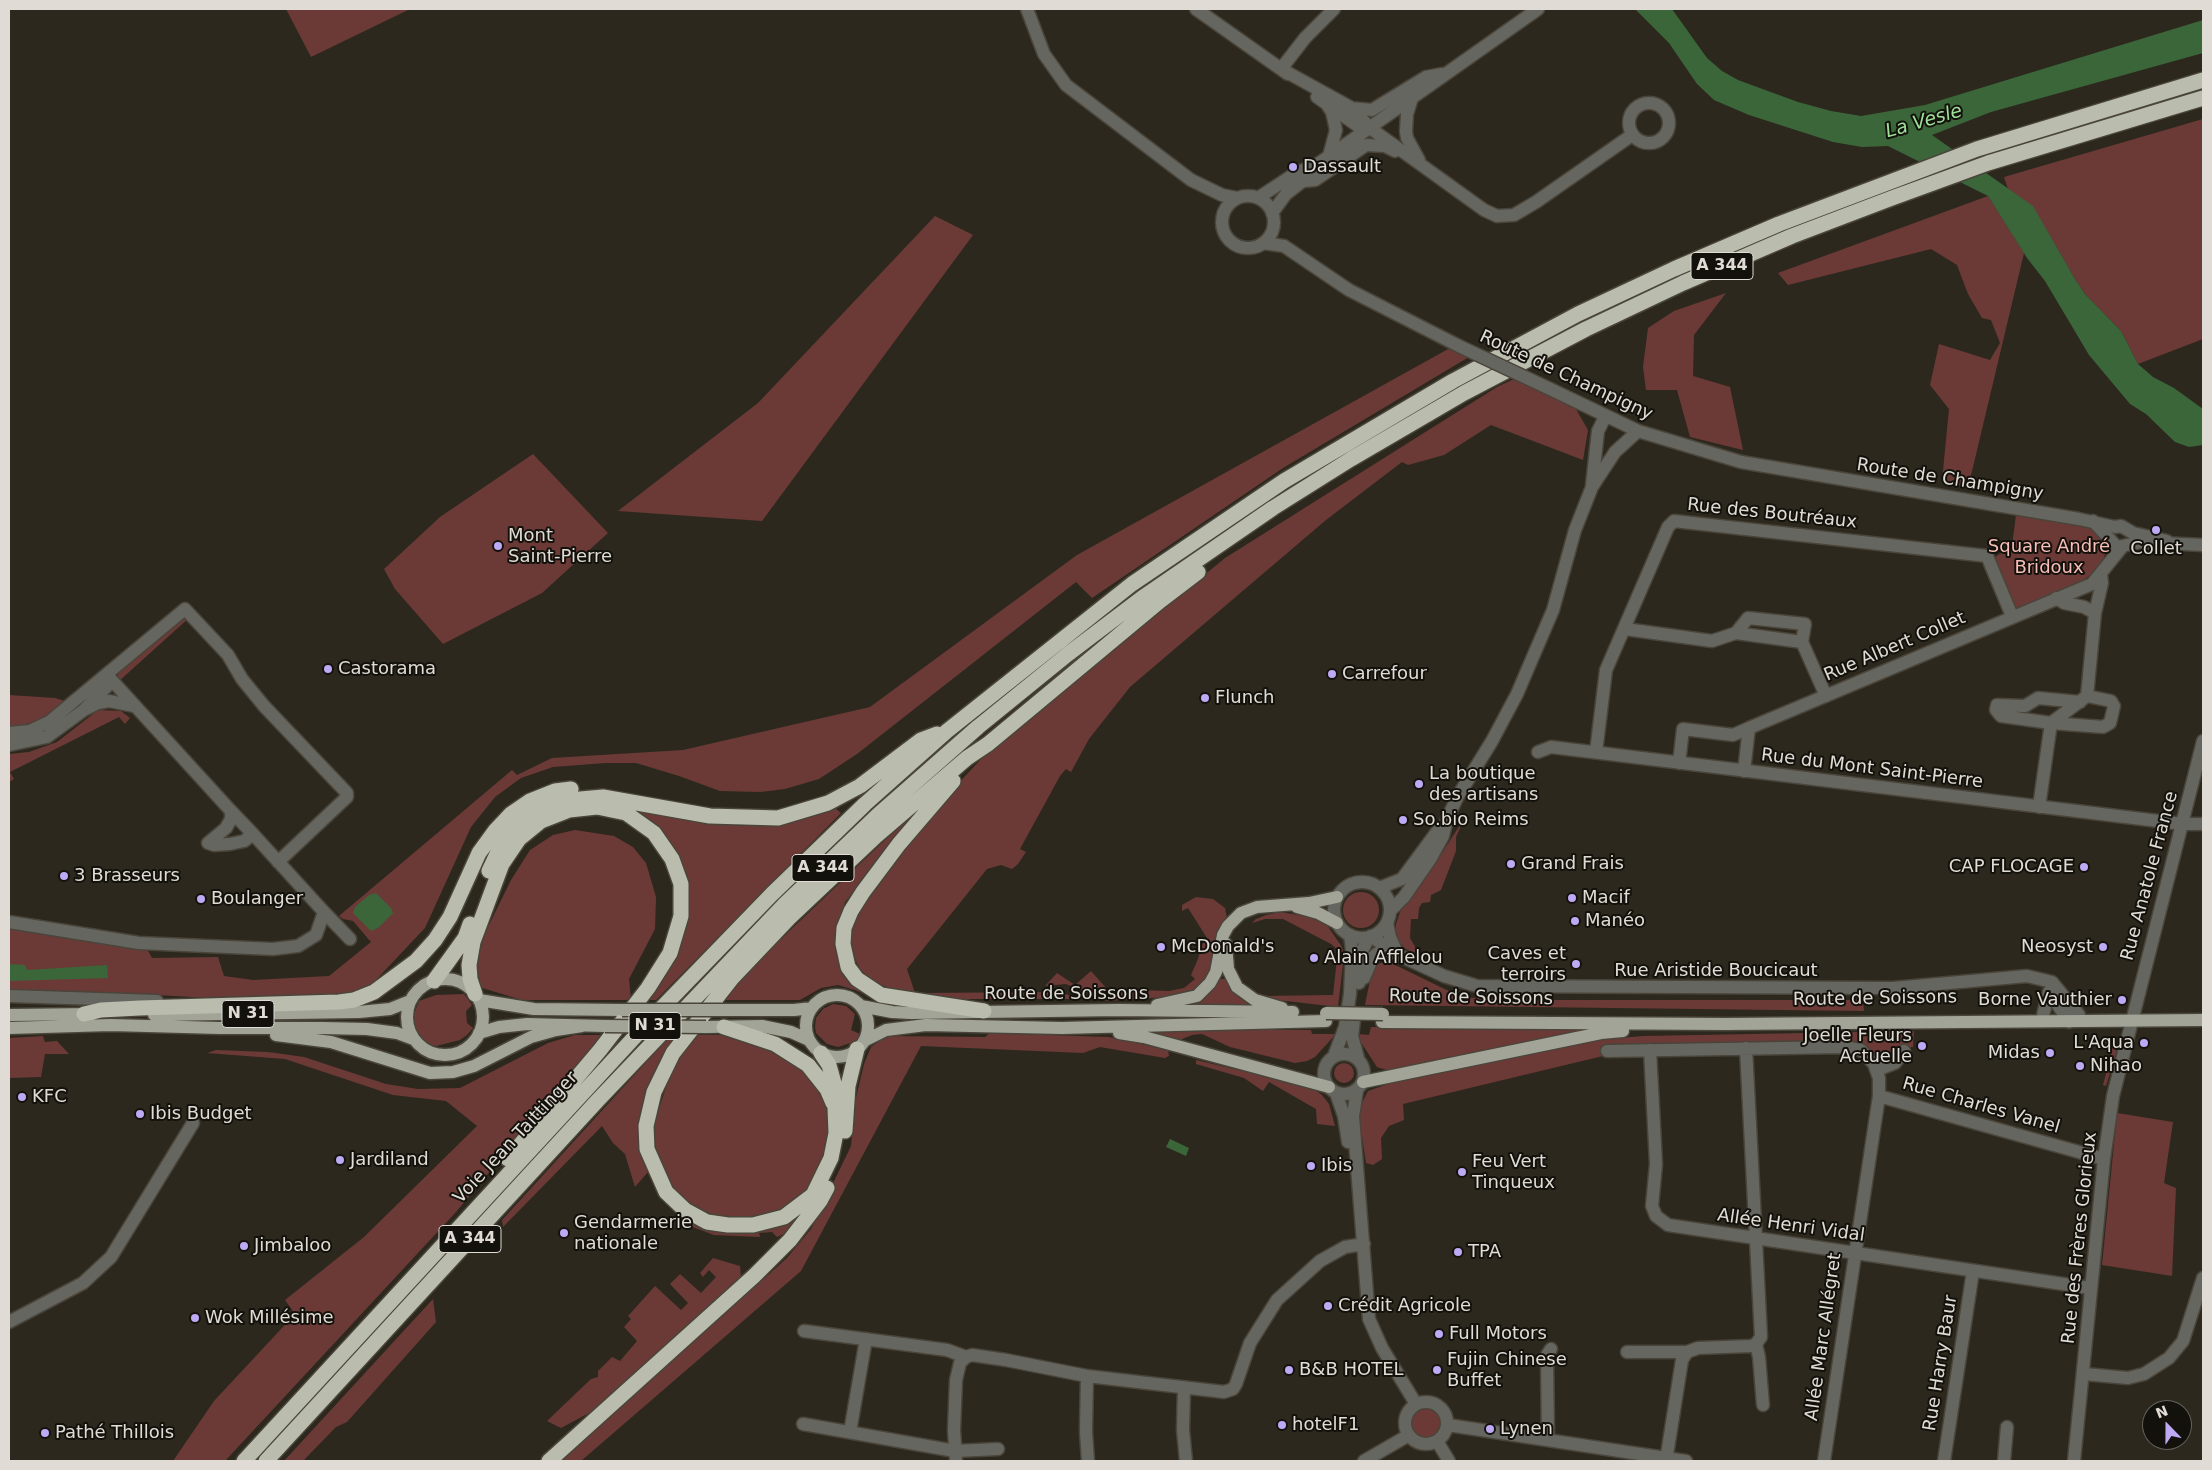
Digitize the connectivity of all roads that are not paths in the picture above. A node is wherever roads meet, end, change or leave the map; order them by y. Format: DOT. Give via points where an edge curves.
graph roads {
  1 [pos="1027,9"];
  2 [pos="1196,9"];
  3 [pos="1334,9"];
  4 [pos="1538,9"];
  5 [pos="1281,69"];
  6 [pos="1447,73"];
  7 [pos="2203,80"];
  8 [pos="1412,98"];
  9 [pos="2203,98"];
  10 [pos="1325,102"];
  11 [pos="1350,107"];
  12 [pos="1370,128"];
  13 [pos="1632,135"];
  14 [pos="1329,156"];
  15 [pos="1318,164"];
  16 [pos="1422,164"];
  17 [pos="1191,180"];
  18 [pos="1304,181"];
  19 [pos="1237,198"];
  20 [pos="1258,198"];
  21 [pos="1272,213"];
  22 [pos="1223,215"];
  23 [pos="1272,231"];
  24 [pos="1263,243"];
  25 [pos="1284,246"];
  26 [pos="1605,417"];
  27 [pos="1638,431"];
  28 [pos="1592,487"];
  29 [pos="1273,508"];
  30 [pos="2116,540"];
  31 [pos="2167,541"];
  32 [pos="2203,544"];
  33 [pos="2101,574"];
  34 [pos="2056,598"];
  35 [pos="2095,613"];
  36 [pos="2012,616"];
  37 [pos="1624,629"];
  38 [pos="1736,633"];
  39 [pos="1802,642"];
  40 [pos="109,678"];
  41 [pos="1826,696"];
  42 [pos="2083,699"];
  43 [pos="134,706"];
  44 [pos="84,710"];
  45 [pos="2051,724"];
  46 [pos="1748,728"];
  47 [pos="947,731"];
  48 [pos="9,733"];
  49 [pos="2203,741"];
  50 [pos="988,744"];
  51 [pos="9,745"];
  52 [pos="1538,752"];
  53 [pos="1596,752"];
  54 [pos="1679,763"];
  55 [pos="1744,770"];
  56 [pos="603,797"];
  57 [pos="2039,806"];
  58 [pos="232,811"];
  59 [pos="1447,819"];
  60 [pos="2182,824"];
  61 [pos="2203,824"];
  62 [pos="253,834"];
  63 [pos="278,862"];
  64 [pos="1379,888"];
  65 [pos="1337,897"];
  66 [pos="1290,905"];
  67 [pos="324,912"];
  68 [pos="1388,917"];
  69 [pos="1234,920"];
  70 [pos="9,922"];
  71 [pos="1338,923"];
  72 [pos="1350,935"];
  73 [pos="1370,936"];
  74 [pos="350,940"];
  75 [pos="1396,954"];
  76 [pos="2040,978"];
  77 [pos="434,981"];
  78 [pos="2049,992"];
  79 [pos="1358,994"];
  80 [pos="9,996"];
  81 [pos="477,997"];
  82 [pos="410,1001"];
  83 [pos="861,1006"];
  84 [pos="196,1007"];
  85 [pos="812,1008"];
  86 [pos="1119,1010"];
  87 [pos="984,1011"];
  88 [pos="1298,1012"];
  89 [pos="84,1014"];
  90 [pos="9,1015"];
  91 [pos="2043,1015"];
  92 [pos="1326,1017"];
  93 [pos="2071,1017"];
  94 [pos="1382,1018"];
  95 [pos="1951,1019"];
  96 [pos="2130,1020"];
  97 [pos="2203,1020"];
  98 [pos="1726,1024"];
  99 [pos="582,1026"];
  100 [pos="724,1027"];
  101 [pos="9,1028"];
  102 [pos="220,1028"];
  103 [pos="1062,1028"];
  104 [pos="479,1033"];
  105 [pos="414,1039"];
  106 [pos="809,1040"];
  107 [pos="860,1045"];
  108 [pos="1746,1048"];
  109 [pos="1607,1050"];
  110 [pos="1650,1050"];
  111 [pos="1904,1051"];
  112 [pos="821,1053"];
  113 [pos="1334,1056"];
  114 [pos="1358,1058"];
  115 [pos="1877,1070"];
  116 [pos="1360,1086"];
  117 [pos="1332,1090"];
  118 [pos="1879,1096"];
  119 [pos="835,1109"];
  120 [pos="193,1122"];
  121 [pos="2104,1158"];
  122 [pos="1756,1238"];
  123 [pos="1364,1244"];
  124 [pos="1854,1253"];
  125 [pos="433,1255"];
  126 [pos="1973,1271"];
  127 [pos="2203,1278"];
  128 [pos="2090,1288"];
  129 [pos="9,1322"];
  130 [pos="804,1331"];
  131 [pos="866,1339"];
  132 [pos="1756,1344"];
  133 [pos="1551,1349"];
  134 [pos="1627,1352"];
  135 [pos="1687,1352"];
  136 [pos="966,1357"];
  137 [pos="2084,1374"];
  138 [pos="1087,1376"];
  139 [pos="1184,1388"];
  140 [pos="1416,1404"];
  141 [pos="1763,1405"];
  142 [pos="803,1424"];
  143 [pos="1448,1424"];
  144 [pos="2007,1426"];
  145 [pos="850,1432"];
  146 [pos="1409,1435"];
  147 [pos="1548,1440"];
  148 [pos="1437,1441"];
  149 [pos="998,1449"];
  150 [pos="955,1456"];
  151 [pos="1667,1460"];
  152 [pos="244,1461"];
  153 [pos="266,1461"];
  154 [pos="549,1461"];
  155 [pos="1088,1461"];
  156 [pos="1186,1461"];
  157 [pos="1364,1461"];
  158 [pos="1449,1461"];
  159 [pos="1686,1461"];
  160 [pos="1824,1461"];
  161 [pos="1944,1461"];
  162 [pos="2004,1461"];
  163 [pos="2074,1461"];
  1 -- 17 [label="street" via="1044,54 1066,85"];
  2 -- 5 [label="street"];
  3 -- 5 [label="street" via="1305,38"];
  4 -- 6 [label="street"];
  5 -- 10 [label="street"];
  5 -- 11 [label="street"];
  6 -- 8 [label="street"];
  6 -- 11 [label="street" via="1426,76 1372,110"];
  7 -- 47 [label="highway, A 344" via="1977,149 1888,182 1779,224 1578,314 1453,380 1221,522 1101,608"];
  8 -- 12 [label="street"];
  8 -- 16 [label="street" via="1406,114 1407,138"];
  9 -- 29 [label="highway, A 344" via="1988,163 1792,236 1683,283 1464,393"];
  10 -- 12 [label="street" via="1358,126"];
  10 -- 14 [label="street" via="1332,112 1336,130"];
  11 -- 12 [label="street"];
  12 -- 14 [label="street"];
  12 -- 16 [label="street"];
  13 -- 16 [label="street" via="1514,215 1497,216 1484,210"];
  14 -- 15 [label="street"];
  15 -- 18 [label="street"];
  15 -- 20 [label="street" via="1296,173"];
  16 -- 18 [label="street" via="1385,146 1366,145 1315,180"];
  17 -- 19 [label="street" via="1222,195"];
  17 -- 22 [label="street"];
  18 -- 21 [label="street" via="1286,194"];
  19 -- 20 [label="street"];
  19 -- 22 [label="street"];
  20 -- 21 [label="street"];
  21 -- 23 [label="street"];
  22 -- 24 [label="street" via="1224,234 1233,244 1245,248"];
  23 -- 24 [label="street"];
  23 -- 25 [label="street, Route de Champigny"];
  24 -- 25 [label="street, Route de Champigny"];
  25 -- 26 [label="street, Route de Champigny, bridge" via="1349,290"];
  26 -- 27 [label="street, Route de Champigny"];
  26 -- 28 [label="street" via="1598,431"];
  27 -- 28 [label="street" via="1615,452"];
  27 -- 30 [label="street, Route de Champigny" via="1741,462 2092,521"];
  28 -- 59 [label="street" via="1575,530 1553,610 1517,694"];
  29 -- 50 [label="highway" via="1235,544 1160,601"];
  29 -- 153 [label="highway, Voie Jean Taittinger / A 344" via="1142,598 1068,654 878,814 675,1017"];
  30 -- 31 [label="street, Route de Champigny"];
  30 -- 31 [label="street, Route de Champigny" via="2124,526 2129,531"];
  30 -- 33 [label="street, Rue Albert Collet"];
  31 -- 32 [label="street, Route de Champigny"];
  33 -- 34 [label="street, Rue Albert Collet" via="2092,584"];
  33 -- 35 [label="street, Rue Albert Collet"];
  34 -- 35 [label="street" via="2071,605 2084,606"];
  34 -- 36 [label="street, Rue Albert Collet"];
  35 -- 42 [label="street, Rue Albert Collet"];
  36 -- 37 [label="street, Rue des Boutréaux" via="1987,556 1682,520 1668,526"];
  36 -- 41 [label="street, Rue Albert Collet"];
  37 -- 38 [label="street" via="1712,641"];
  37 -- 53 [label="street, Rue des Boutréaux" via="1606,670"];
  38 -- 39 [label="street"];
  38 -- 39 [label="street" via="1748,618 1805,624"];
  39 -- 41 [label="street"];
  40 -- 43 [label="street"];
  40 -- 44 [label="street"];
  40 -- 48 [label="street" via="49,722 30,731"];
  40 -- 63 [label="street" via="185,609 228,655 258,700 347,793 347,797"];
  41 -- 46 [label="street, Rue Albert Collet"];
  42 -- 45 [label="street"];
  42 -- 45 [label="street" via="2111,701 2114,706 2110,724 2103,727"];
  42 -- 45 [label="street" via="2038,698 2025,706 1997,705 1996,710 2001,716"];
  43 -- 44 [label="street" via="110,701"];
  43 -- 58 [label="street"];
  44 -- 51 [label="street" via="47,738"];
  45 -- 57 [label="street"];
  46 -- 54 [label="street, Rue Albert Collet" via="1733,735 1684,729"];
  46 -- 55 [label="street"];
  47 -- 56 [label="highway" via="921,740 860,786 828,803 778,818 710,816"];
  47 -- 125 [label="highway, Voie Jean Taittinger / A 344" via="772,894"];
  49 -- 60 [label="street, Rue Anatole France"];
  50 -- 87 [label="highway" via="943,791 863,892 844,928 843,944 848,967 857,979 881,995"];
  50 -- 119 [label="highway" via="967,758 876,836 789,918 732,978 673,1053 660,1076 646,1126 647,1149 666,1192 685,1210 707,1222 753,1225 784,1217 813,1195 831,1158 836,1133"];
  52 -- 53 [label="street, Rue du Mont Saint-Pierre" via="1551,747"];
  53 -- 54 [label="street, Rue du Mont Saint-Pierre"];
  54 -- 55 [label="street, Rue du Mont Saint-Pierre"];
  55 -- 57 [label="street, Rue du Mont Saint-Pierre"];
  56 -- 77 [label="highway" via="558,801 536,811 506,836 494,858 465,938"];
  56 -- 84 [label="highway" via="586,788 555,791 530,801 511,814 479,853 450,917 435,940 416,961 374,992 339,1002"];
  57 -- 60 [label="street, Rue du Mont Saint-Pierre"];
  58 -- 62 [label="street"];
  58 -- 62 [label="street" via="226,828 208,843 230,844 244,841"];
  59 -- 64 [label="street" via="1402,879"];
  59 -- 68 [label="street" via="1443,836 1431,858"];
  60 -- 61 [label="street, Rue du Mont Saint-Pierre"];
  60 -- 96 [label="street, Rue Anatole France"];
  62 -- 63 [label="street"];
  63 -- 67 [label="street"];
  64 -- 65 [label="street" via="1357,882"];
  64 -- 68 [label="street" via="1388,898"];
  65 -- 66 [label="main road"];
  65 -- 71 [label="street" via="1334,913"];
  66 -- 69 [label="main road" via="1258,907 1241,913"];
  66 -- 71 [label="main road"];
  67 -- 70 [label="street" via="316,935 298,946 273,949 139,943"];
  67 -- 74 [label="street"];
  68 -- 73 [label="street" via="1377,933"];
  68 -- 75 [label="street"];
  69 -- 86 [label="main road" via="1223,935 1216,972 1197,996"];
  69 -- 88 [label="main road" via="1227,935 1226,949 1228,969 1236,987 1255,1000"];
  71 -- 72 [label="street"];
  72 -- 73 [label="street" via="1359,938"];
  72 -- 113 [label="street" via="1350,994 1345,1027"];
  73 -- 75 [label="street, Rue Aristide Boucicaut"];
  73 -- 79 [label="street" via="1362,951"];
  75 -- 76 [label="street, Rue Aristide Boucicaut" via="1461,982 1494,988 1893,988 2027,976"];
  75 -- 79 [label="street" via="1378,953 1373,957"];
  76 -- 78 [label="street"];
  76 -- 93 [label="street" via="2052,982"];
  77 -- 81 [label="main road" via="456,981"];
  77 -- 82 [label="main road" via="416,992"];
  78 -- 91 [label="street"];
  78 -- 93 [label="street"];
  79 -- 114 [label="street" via="1352,1036"];
  80 -- 84 [label="street" via="163,1001"];
  81 -- 85 [label="main road, N 31, bridge" via="534,1009"];
  81 -- 104 [label="main road" via="483,1020"];
  81 -- 125 [label="highway" via="470,979 473,942 502,864 519,839 542,821 569,810 597,807 626,813 654,833 672,859 681,884 682,916 670,953 648,988 600,1050"];
  82 -- 89 [label="main road, N 31" via="390,1009 359,1012"];
  82 -- 105 [label="main road" via="407,1020"];
  83 -- 85 [label="main road" via="840,995 824,998"];
  83 -- 87 [label="main road, Route de Soissons" via="892,1012"];
  83 -- 107 [label="main road" via="868,1024"];
  84 -- 89 [label="highway" via="101,1010"];
  85 -- 106 [label="main road" via="807,1018"];
  86 -- 87 [label="main road, Route de Soissons"];
  86 -- 88 [label="main road, Route de Soissons"];
  88 -- 92 [label="main road, Route de Soissons"];
  89 -- 90 [label="main road, N 31"];
  91 -- 93 [label="main road, Route de Soissons"];
  91 -- 95 [label="main road, Route de Soissons"];
  92 -- 94 [label="main road, Route de Soissons"];
  92 -- 103 [label="main road, Route de Soissons"];
  93 -- 95 [label="main road, Route de Soissons"];
  93 -- 96 [label="main road, Route de Soissons"];
  94 -- 95 [label="main road, Route de Soissons"];
  94 -- 98 [label="main road, Route de Soissons"];
  95 -- 98 [label="main road, Route de Soissons"];
  96 -- 97 [label="main road, Route de Soissons"];
  96 -- 121 [label="street, Rue des Frères Glorieux" via="2113,1096"];
  98 -- 116 [label="main road" via="1601,1032"];
  99 -- 100 [label="main road, N 31, bridge"];
  99 -- 102 [label="main road" via="531,1037 474,1066 453,1072 430,1073 331,1042 244,1034"];
  99 -- 104 [label="main road, N 31" via="527,1024"];
  100 -- 106 [label="main road, N 31" via="762,1026"];
  100 -- 119 [label="highway" via="775,1044 808,1064 827,1089"];
  101 -- 102 [label="main road, N 31" via="111,1025"];
  102 -- 105 [label="main road, N 31" via="367,1029"];
  103 -- 107 [label="main road, Route de Soissons" via="903,1027 876,1034"];
  103 -- 117 [label="main road" via="1144,1037"];
  104 -- 105 [label="main road" via="466,1048 448,1055 428,1052"];
  106 -- 112 [label="main road"];
  107 -- 112 [label="main road" via="840,1057"];
  107 -- 154 [label="highway" via="848,1086 839,1164 820,1201 790,1240 754,1276"];
  108 -- 110 [label="street"];
  108 -- 115 [label="street" via="1855,1048 1866,1054"];
  108 -- 122 [label="street"];
  109 -- 110 [label="street"];
  110 -- 122 [label="street, Allée Henri Vidal" via="1656,1164 1652,1206 1656,1216 1668,1225"];
  111 -- 115 [label="street" via="1894,1064"];
  112 -- 119 [label="highway" via="832,1075"];
  113 -- 114 [label="street" via="1346,1053"];
  113 -- 117 [label="street" via="1328,1061 1324,1074"];
  114 -- 116 [label="street" via="1364,1069"];
  115 -- 118 [label="street, Allée Marc Allégret"];
  116 -- 117 [label="street" via="1343,1094"];
  116 -- 123 [label="street" via="1353,1116"];
  117 -- 123 [label="street" via="1344,1116"];
  118 -- 121 [label="street, Rue Charles Vanel"];
  118 -- 124 [label="street, Allée Marc Allégret"];
  120 -- 129 [label="street" via="111,1257 83,1282"];
  121 -- 128 [label="street, Rue des Frères Glorieux"];
  122 -- 124 [label="street, Allée Henri Vidal"];
  122 -- 132 [label="street" via="1761,1337"];
  123 -- 139 [label="street" via="1345,1247 1320,1261 1277,1300 1250,1343 1233,1389 1219,1392"];
  123 -- 140 [label="street" via="1370,1319 1382,1348"];
  124 -- 126 [label="street, Allée Henri Vidal"];
  124 -- 160 [label="street, Allée Marc Allégret"];
  125 -- 152 [label="highway, Voie Jean Taittinger / A 344"];
  126 -- 128 [label="street, Allée Henri Vidal"];
  126 -- 161 [label="street, Rue Harry Baur"];
  127 -- 137 [label="street" via="2180,1346 2169,1358 2144,1374 2128,1378"];
  128 -- 137 [label="street, Rue des Frères Glorieux"];
  130 -- 131 [label="street"];
  131 -- 136 [label="street" via="948,1350"];
  131 -- 145 [label="street"];
  132 -- 135 [label="street" via="1698,1348"];
  132 -- 141 [label="street"];
  133 -- 147 [label="street" via="1546,1355"];
  134 -- 135 [label="street"];
  135 -- 151 [label="street" via="1682,1360"];
  136 -- 138 [label="street" via="1006,1360"];
  136 -- 150 [label="street" via="960,1363 956,1380"];
  137 -- 163 [label="street, Rue des Frères Glorieux"];
  138 -- 139 [label="street"];
  138 -- 155 [label="street"];
  139 -- 156 [label="street"];
  140 -- 143 [label="street" via="1434,1403 1441,1408"];
  140 -- 146 [label="street" via="1406,1418"];
  142 -- 145 [label="street"];
  143 -- 147 [label="street"];
  143 -- 148 [label="street"];
  144 -- 162 [label="street"];
  145 -- 150 [label="street"];
  146 -- 148 [label="street" via="1422,1444"];
  146 -- 157 [label="street"];
  147 -- 151 [label="street"];
  148 -- 158 [label="street"];
  149 -- 150 [label="street"];
  151 -- 159 [label="street"];
}
